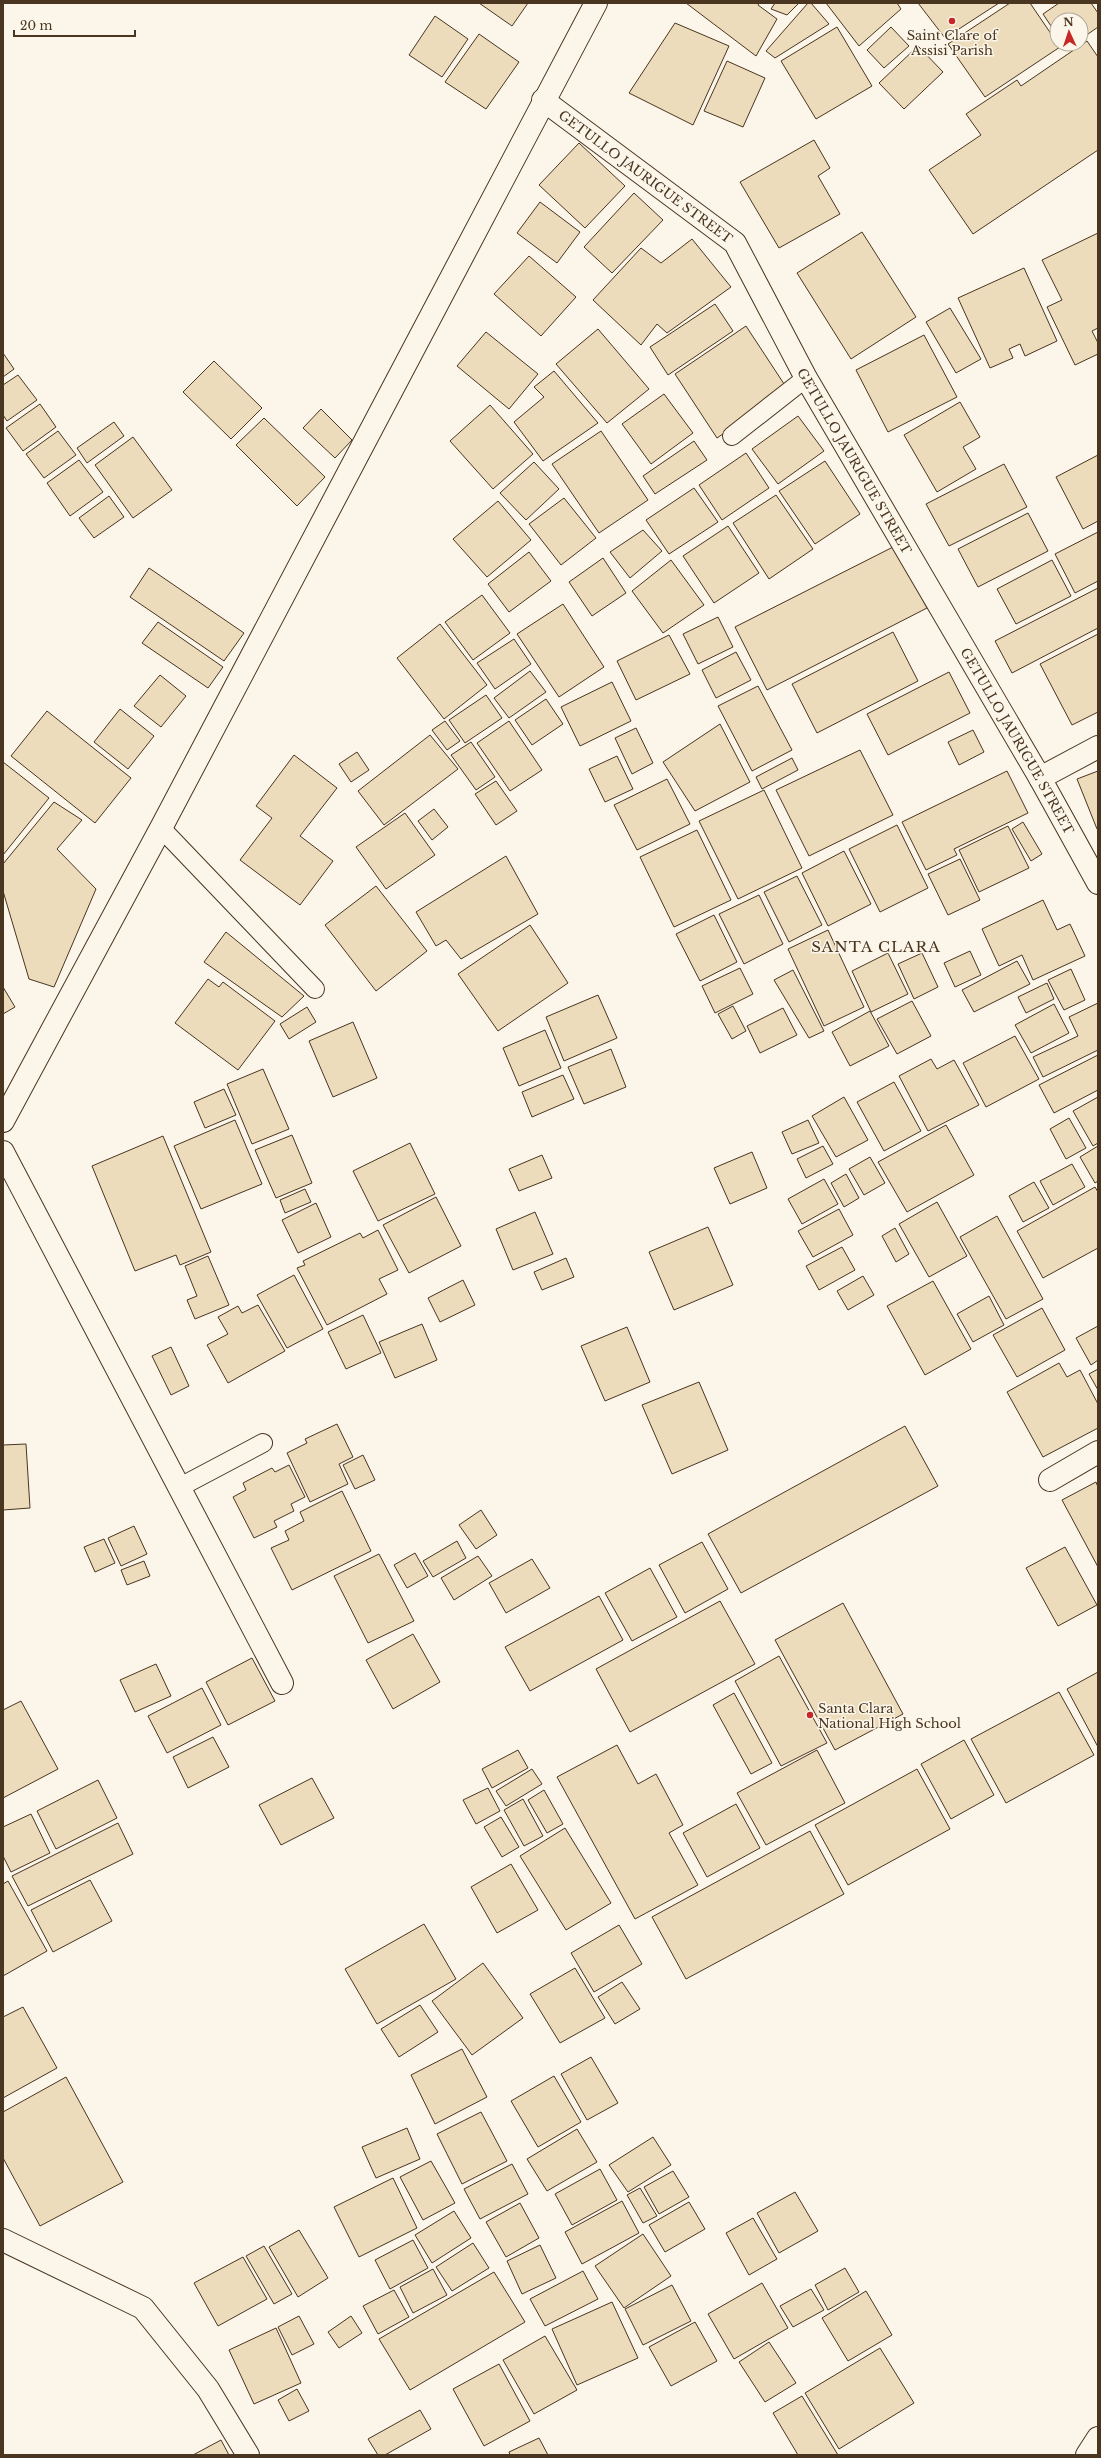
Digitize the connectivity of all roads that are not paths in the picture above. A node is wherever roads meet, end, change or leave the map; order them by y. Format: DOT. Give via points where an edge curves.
graph roads {
  1 [pos="596,3"];
  2 [pos="543,100"];
  3 [pos="806,378"];
  4 [pos="732,436"];
  5 [pos="1098,747"];
  6 [pos="1040,778"];
  7 [pos="161,828"];
  8 [pos="1098,884"];
  9 [pos="315,989"];
  10 [pos="3,1121"];
  11 [pos="3,1152"];
  12 [pos="263,1443"];
  13 [pos="1098,1452"];
  14 [pos="1050,1480"];
  15 [pos="180,1487"];
  16 [pos="282,1683"];
  17 [pos="3,2240"];
  18 [pos="1098,2438"];
  19 [pos="248,2455"];
  20 [pos="1087,2455"];
  1 -- 2 [label="street"];
  2 -- 3 [label="street, GETULLO JAURIGUE STREET" via="735,243"];
  2 -- 7 [label="street"];
  3 -- 4 [label="lane"];
  3 -- 6 [label="street, GETULLO JAURIGUE STREET"];
  5 -- 6 [label="street"];
  6 -- 8 [label="street, GETULLO JAURIGUE STREET"];
  7 -- 9 [label="lane"];
  7 -- 10 [label="street"];
  11 -- 15 [label="street"];
  12 -- 15 [label="lane"];
  13 -- 14 [label="street"];
  15 -- 16 [label="street"];
  17 -- 19 [label="street" via="143,2308 208,2390"];
  18 -- 20 [label="street"];
}
